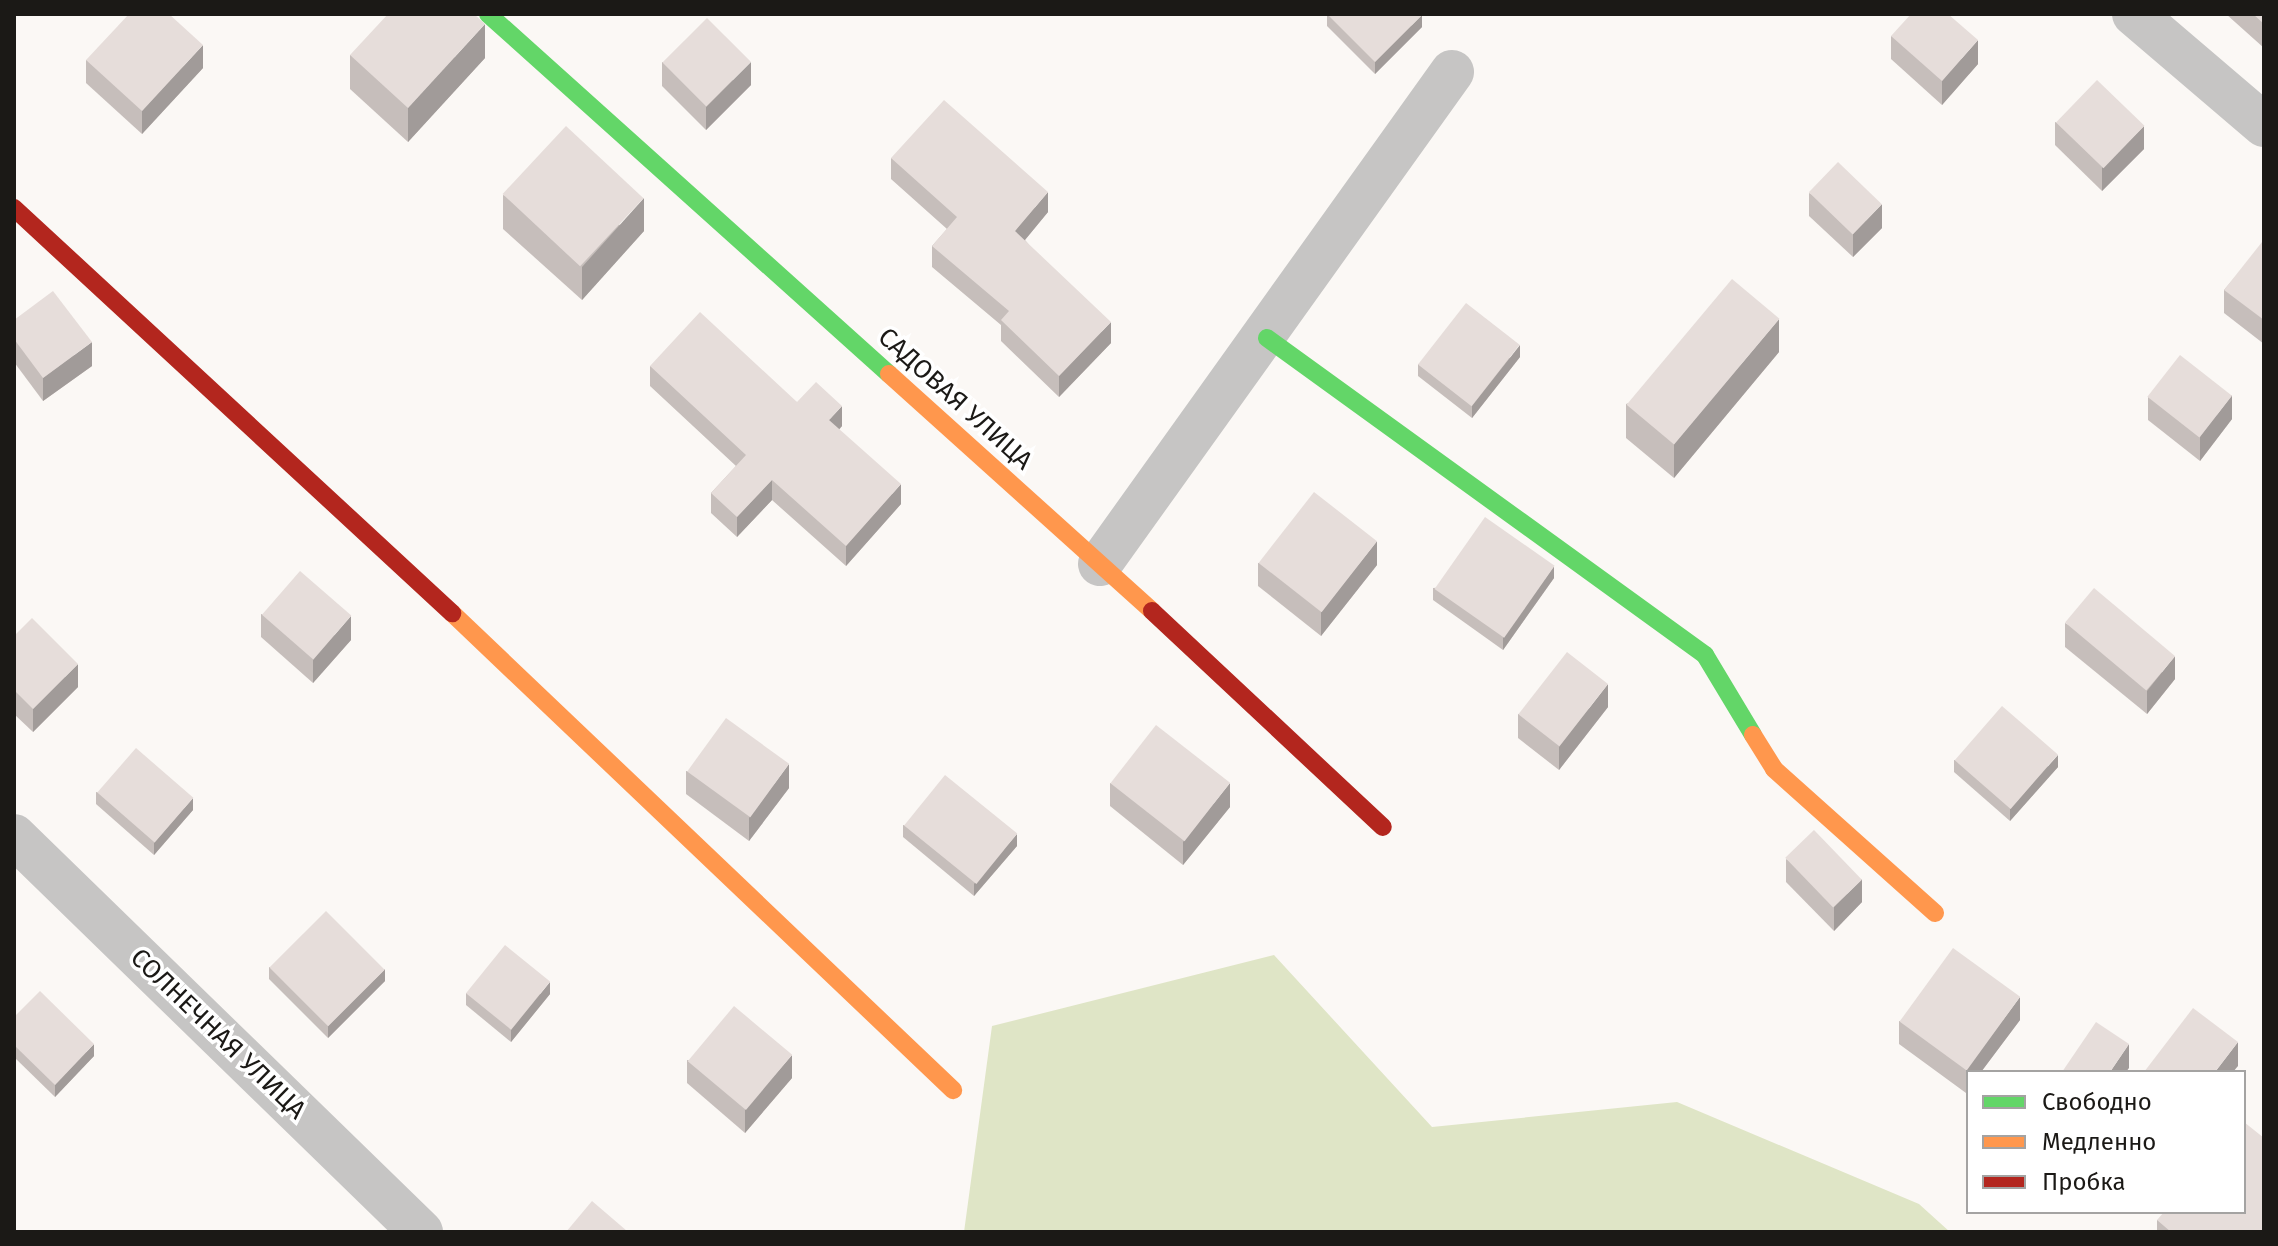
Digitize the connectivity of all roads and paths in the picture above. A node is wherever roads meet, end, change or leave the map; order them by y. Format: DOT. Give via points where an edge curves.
graph roads {
  1 [pos="488,14"];
  2 [pos="2134,14"];
  3 [pos="1452,72"];
  4 [pos="2264,125"];
  5 [pos="14,208"];
  6 [pos="1267,338"];
  7 [pos="1100,564"];
  8 [pos="1383,827"];
  9 [pos="14,836"];
  10 [pos="1935,913"];
  11 [pos="953,1090"];
  12 [pos="421,1232"];
  1 -- 7 [label="street, САДОВАЯ УЛИЦА"];
  2 -- 4 [label="street"];
  3 -- 6 [label="street"];
  5 -- 11 [label="street" via="448,609"];
  6 -- 7 [label="street"];
  6 -- 10 [label="street" via="1705,655 1774,769"];
  7 -- 8 [label="street, САДОВАЯ УЛИЦА"];
  9 -- 12 [label="street, СОЛНЕЧНАЯ УЛИЦА"];
}
